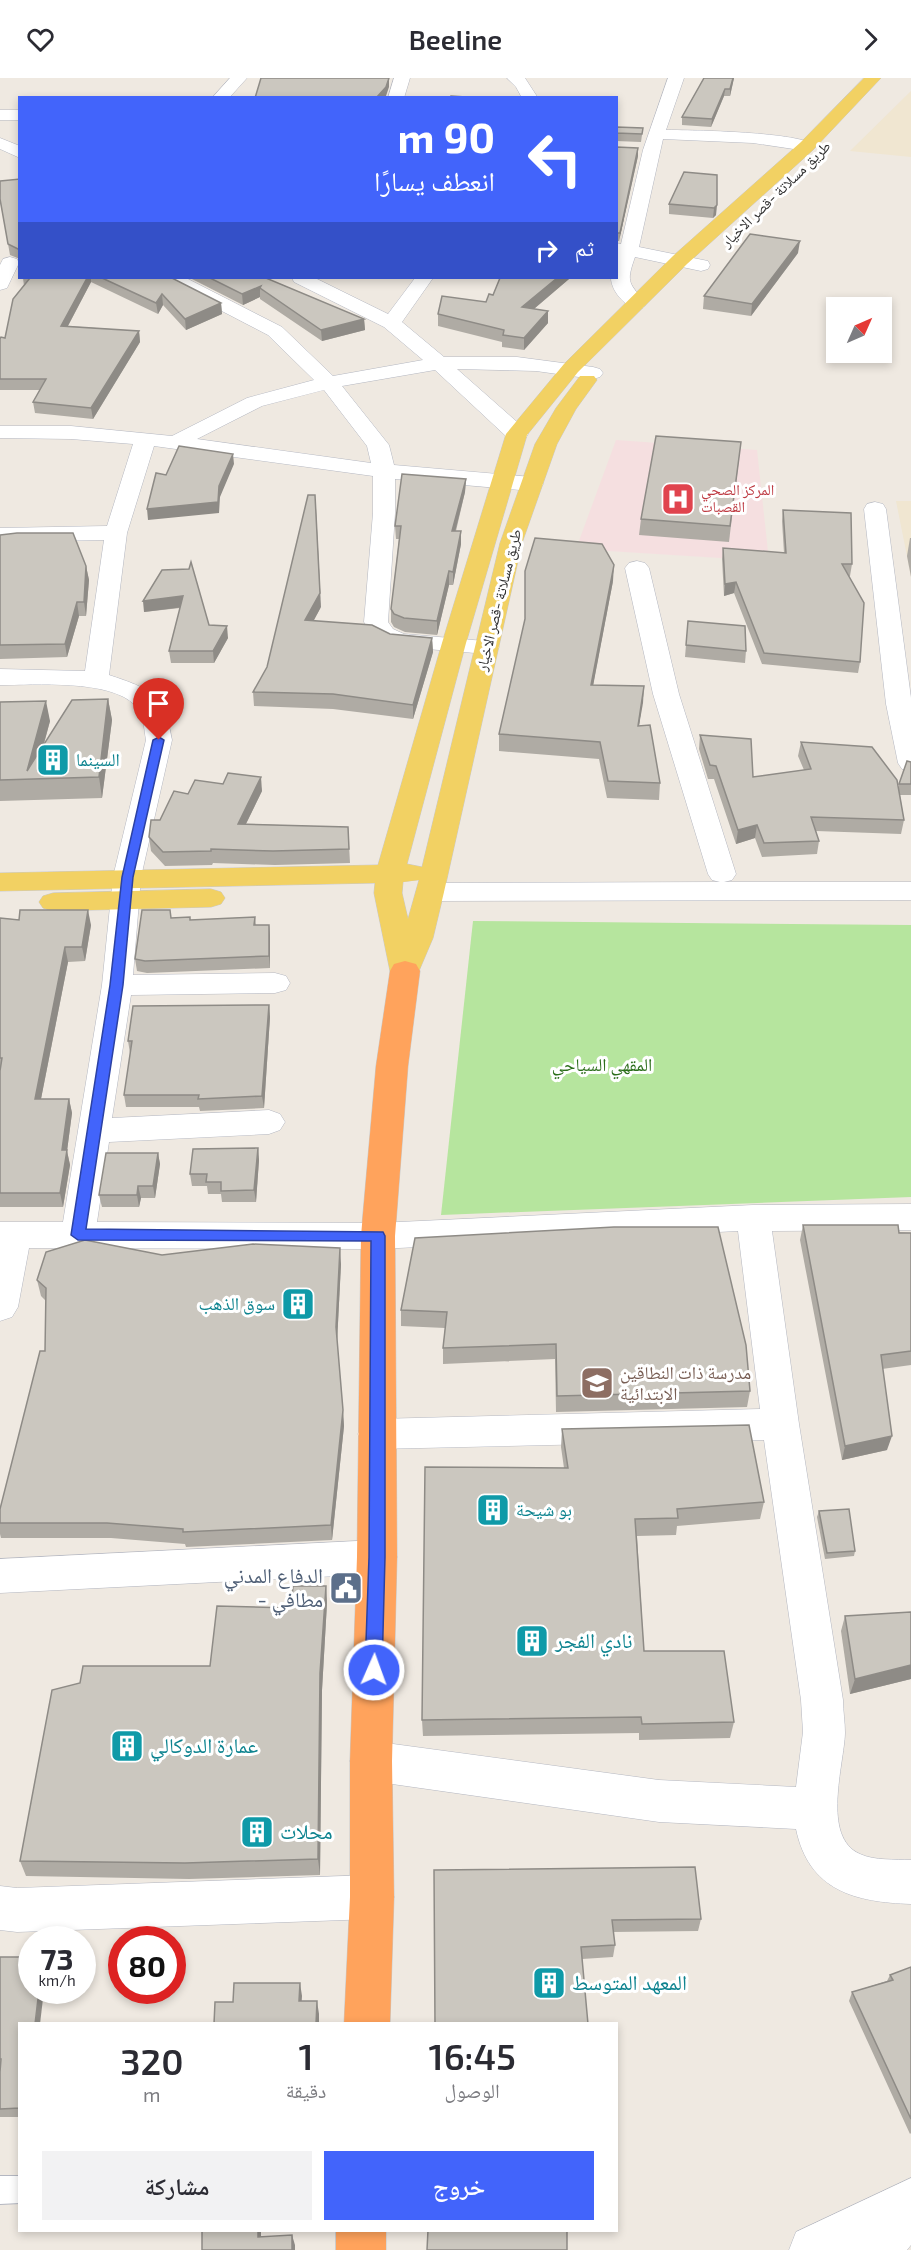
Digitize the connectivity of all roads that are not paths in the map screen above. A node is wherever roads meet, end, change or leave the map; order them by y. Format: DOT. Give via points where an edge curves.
graph roads {
  1 [pos="239,78"];
  2 [pos="402,78"];
  3 [pos="515,78"];
  4 [pos="676,78"];
  5 [pos="883,79"];
  6 [pos="222,96"];
  7 [pos="397,96"];
  8 [pos="529,96"];
  9 [pos="0,115"];
  10 [pos="18,116"];
  11 [pos="0,143"];
  12 [pos="649,145"];
  13 [pos="807,146"];
  14 [pos="18,152"];
  15 [pos="623,249"];
  16 [pos="10,259"];
  17 [pos="691,263"];
  18 [pos="175,279"];
  19 [pos="303,279"];
  20 [pos="423,279"];
  21 [pos="0,284"];
  22 [pos="636,304"];
  23 [pos="391,323"];
  24 [pos="439,363"];
  25 [pos="571,368"];
  26 [pos="593,373"];
  27 [pos="328,383"];
  28 [pos="0,432"];
  29 [pos="517,434"];
  30 [pos="146,438"];
  31 [pos="176,442"];
  32 [pos="384,471"];
  33 [pos="502,483"];
  34 [pos="532,484"];
  35 [pos="875,509"];
  36 [pos="116,533"];
  37 [pos="0,535"];
  38 [pos="637,568"];
  39 [pos="454,643"];
  40 [pos="487,647"];
  41 [pos="0,677"];
  42 [pos="96,679"];
  43 [pos="905,705"];
  44 [pos="911,763"];
  45 [pos="722,874"];
  46 [pos="911,876"];
  47 [pos="0,882"];
  48 [pos="432,882"];
  49 [pos="389,883"];
  50 [pos="126,889"];
  51 [pos="911,891"];
  52 [pos="0,903"];
  53 [pos="405,971"];
  54 [pos="275,982"];
  55 [pos="117,985"];
  56 [pos="269,1122"];
  57 [pos="95,1131"];
  58 [pos="911,1217"];
  59 [pos="753,1218"];
  60 [pos="7,1235"];
  61 [pos="78,1235"];
  62 [pos="378,1236"];
  63 [pos="0,1307"];
  64 [pos="780,1424"];
  65 [pos="377,1434"];
  66 [pos="377,1557"];
  67 [pos="0,1576"];
  68 [pos="371,1761"];
  69 [pos="816,1809"];
  70 [pos="911,1882"];
  71 [pos="372,1897"];
  72 [pos="0,1908"];
  73 [pos="367,2022"];
  74 [pos="18,2189"];
  75 [pos="0,2190"];
  76 [pos="909,2204"];
  77 [pos="362,2232"];
  78 [pos="361,2250"];
  79 [pos="814,2250"];
  80 [pos="878,2250"];
  1 -- 6 [label="street"];
  2 -- 7 [label="street"];
  3 -- 8 [label="street"];
  4 -- 12 [label="street"];
  5 -- 13 [label="main road"];
  5 -- 17 [label="main road, طريق مسلاتة -قصر الاخيار"];
  9 -- 10 [label="street"];
  11 -- 14 [label="street"];
  12 -- 13 [label="street" via="720,135"];
  12 -- 15 [label="street"];
  13 -- 17 [label="main road"];
  15 -- 17 [label="street"];
  15 -- 22 [label="street" via="620,283"];
  16 -- 21 [label="street"];
  17 -- 22 [label="main road"];
  17 -- 26 [label="main road, طريق مسلاتة -قصر الاخيار"];
  18 -- 27 [label="street" via="275,331"];
  19 -- 23 [label="street"];
  20 -- 23 [label="street"];
  22 -- 25 [label="main road"];
  23 -- 24 [label="street"];
  24 -- 25 [label="street" via="488,361"];
  24 -- 27 [label="street"];
  24 -- 29 [label="street"];
  25 -- 26 [label="street"];
  25 -- 29 [label="main road"];
  26 -- 34 [label="main road, طريق مسلاتة -قصر الاخيار" via="566,408 546,444"];
  27 -- 31 [label="street" via="266,398 230,412"];
  27 -- 32 [label="street" via="378,445"];
  28 -- 30 [label="street"];
  29 -- 33 [label="main road"];
  30 -- 31 [label="street"];
  30 -- 36 [label="street"];
  31 -- 32 [label="street"];
  32 -- 33 [label="street"];
  32 -- 39 [label="street" via="376,622 384,634 400,641"];
  33 -- 34 [label="street"];
  33 -- 39 [label="main road"];
  34 -- 40 [label="main road, طريق مسلاتة -قصر الاخيار" via="511,543"];
  35 -- 43 [label="street"];
  36 -- 37 [label="street"];
  36 -- 42 [label="street"];
  38 -- 45 [label="street" via="666,694"];
  39 -- 40 [label="street"];
  39 -- 49 [label="main road"];
  40 -- 48 [label="main road, طريق مسلاتة -قصر الاخيار"];
  41 -- 42 [label="street"];
  42 -- 50 [label="street" via="145,700 156,717 159,740"];
  43 -- 44 [label="street"];
  45 -- 46 [label="street"];
  45 -- 48 [label="street"];
  47 -- 50 [label="main road"];
  48 -- 49 [label="main road"];
  48 -- 51 [label="street"];
  48 -- 53 [label="main road, طريق مسلاتة -قصر الاخيار"];
  49 -- 50 [label="main road"];
  49 -- 53 [label="main road"];
  50 -- 52 [label="main road"];
  50 -- 55 [label="street"];
  53 -- 62 [label="highway" via="392,1066"];
  54 -- 55 [label="street"];
  55 -- 57 [label="street"];
  56 -- 57 [label="street"];
  57 -- 61 [label="street"];
  58 -- 59 [label="street"];
  59 -- 62 [label="street"];
  59 -- 64 [label="street"];
  60 -- 61 [label="street"];
  60 -- 63 [label="street"];
  61 -- 62 [label="street"];
  62 -- 65 [label="highway"];
  64 -- 65 [label="street"];
  64 -- 69 [label="street" via="822,1700 824,1732"];
  65 -- 66 [label="highway"];
  66 -- 67 [label="street"];
  66 -- 68 [label="highway"];
  68 -- 69 [label="street" via="659,1801"];
  68 -- 71 [label="highway"];
  69 -- 70 [label="street" via="827,1855 841,1868 874,1880"];
  71 -- 72 [label="street"];
  71 -- 73 [label="highway"];
  74 -- 75 [label="lane"];
  76 -- 79 [label="street"];
  76 -- 80 [label="street"];
  77 -- 78 [label="highway"];
}
